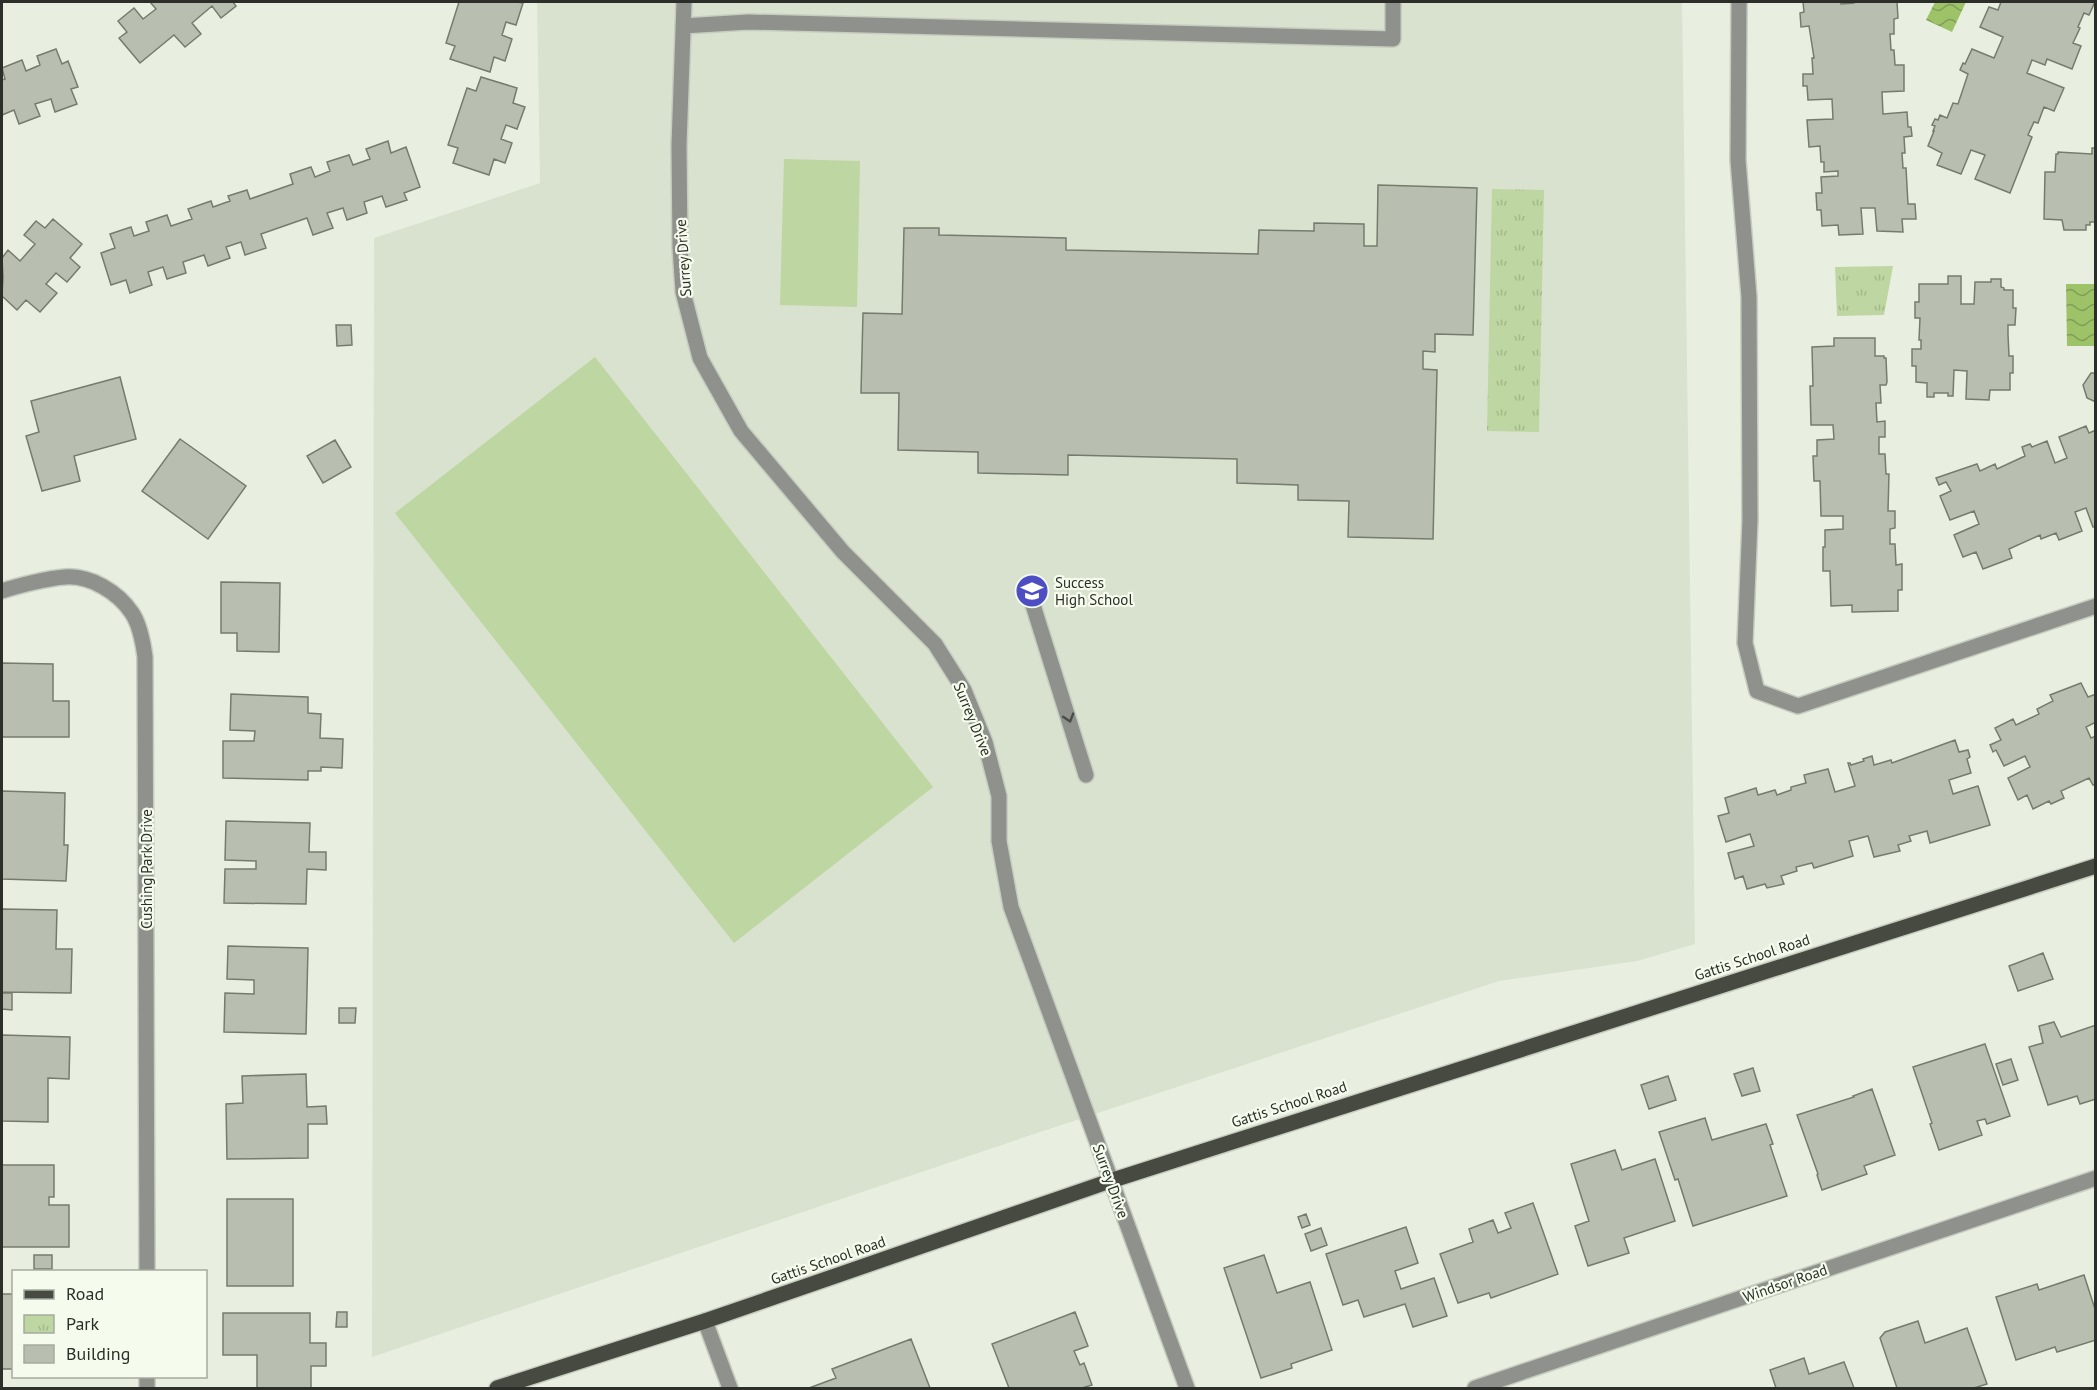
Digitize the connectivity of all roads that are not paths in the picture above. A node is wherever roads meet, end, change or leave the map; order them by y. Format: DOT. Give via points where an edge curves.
graph roads {
  1 [pos="684,2"];
  2 [pos="1393,2"];
  3 [pos="1739,2"];
  4 [pos="683,26"];
  5 [pos="1028,589"];
  6 [pos="2,591"];
  7 [pos="2096,606"];
  8 [pos="1086,775"];
  9 [pos="2096,866"];
  10 [pos="2096,1178"];
  11 [pos="1110,1181"];
  12 [pos="147,1270"];
  13 [pos="705,1322"];
  14 [pos="496,1389"];
  15 [pos="730,1389"];
  16 [pos="1187,1389"];
  17 [pos="1475,1389"];
  1 -- 4 [label="street, Surrey Drive"];
  2 -- 4 [label="street" via="1393,39 748,22"];
  3 -- 7 [label="street" via="1738,160 1749,309 1750,520 1745,643 1757,691 1798,706"];
  4 -- 11 [label="street, Surrey Drive" via="679,145 683,292 700,358 741,431 843,552 935,644 964,690 985,742 999,796 999,841 1011,907"];
  5 -- 8 [label="street, one-way"];
  6 -- 12 [label="street, Cushing Park Drive" via="66,576 92,580 132,613 142,638"];
  9 -- 11 [label="main road, Gattis School Road"];
  10 -- 17 [label="street, Windsor Road"];
  11 -- 13 [label="main road, Gattis School Road"];
  11 -- 16 [label="street, Surrey Drive"];
  13 -- 14 [label="main road, Gattis School Road"];
  13 -- 15 [label="street"];
}
